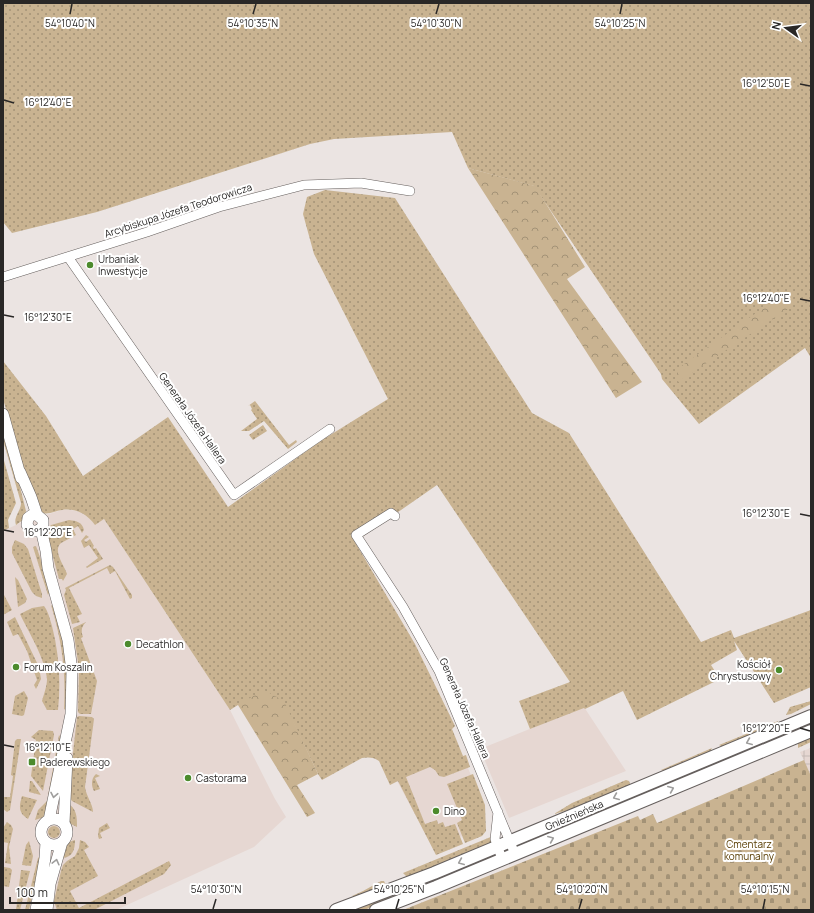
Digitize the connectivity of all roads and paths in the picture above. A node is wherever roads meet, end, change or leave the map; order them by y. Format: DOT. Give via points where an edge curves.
graph roads {
  1 [pos="410,191"];
  2 [pos="68,257"];
  3 [pos="3,277"];
  4 [pos="3,414"];
  5 [pos="330,429"];
  6 [pos="395,516"];
  7 [pos="811,716"];
  8 [pos="68,730"];
  9 [pos="811,731"];
  10 [pos="498,811"];
  11 [pos="49,820"];
  12 [pos="64,823"];
  13 [pos="510,841"];
  14 [pos="46,842"];
  15 [pos="62,842"];
  16 [pos="497,846"];
  17 [pos="515,854"];
  18 [pos="502,859"];
  19 [pos="36,910"];
  20 [pos="47,910"];
  21 [pos="336,910"];
  22 [pos="376,910"];
  1 -- 2 [label="street, Arcybiskupa Józefa Teodorowicza" via="361,183 304,185 218,206 148,232"];
  2 -- 3 [label="street, Arcybiskupa Józefa Teodorowicza"];
  2 -- 5 [label="street, Generała Józefa Hallera" via="234,496"];
  4 -- 8 [label="street" via="20,472 24,498 33,516 43,520 43,525 37,530 46,551 71,656 72,686"];
  6 -- 10 [label="street, Generała Józefa Hallera" via="391,512 356,535 403,607 439,671"];
  7 -- 13 [label="main road, Gnieźnieńska, one-way"];
  8 -- 11 [label="street, one-way"];
  8 -- 12 [label="street"];
  17 -- 9 [label="main road, Gnieźnieńska, one-way"];
  10 -- 13 [label="street, Generała Józefa Hallera"];
  10 -- 16 [label="street, Generała Józefa Hallera" via="495,839"];
  11 -- 12 [label="street" via="56,819"];
  11 -- 14 [label="street" via="43,825 41,832"];
  12 -- 15 [label="street" via="67,834"];
  13 -- 16 [label="main road, Gnieźnieńska"];
  13 -- 17 [label="street, Generała Józefa Hallera"];
  14 -- 15 [label="street" via="56,845"];
  14 -- 19 [label="street"];
  20 -- 15 [label="street, one-way" via="50,884"];
  16 -- 18 [label="street, Generała Józefa Hallera"];
  16 -- 21 [label="main road, Gnieźnieńska, one-way" via="427,876"];
  17 -- 18 [label="main road, Gnieźnieńska"];
  18 -- 22 [label="main road, Gnieźnieńska"];
}
